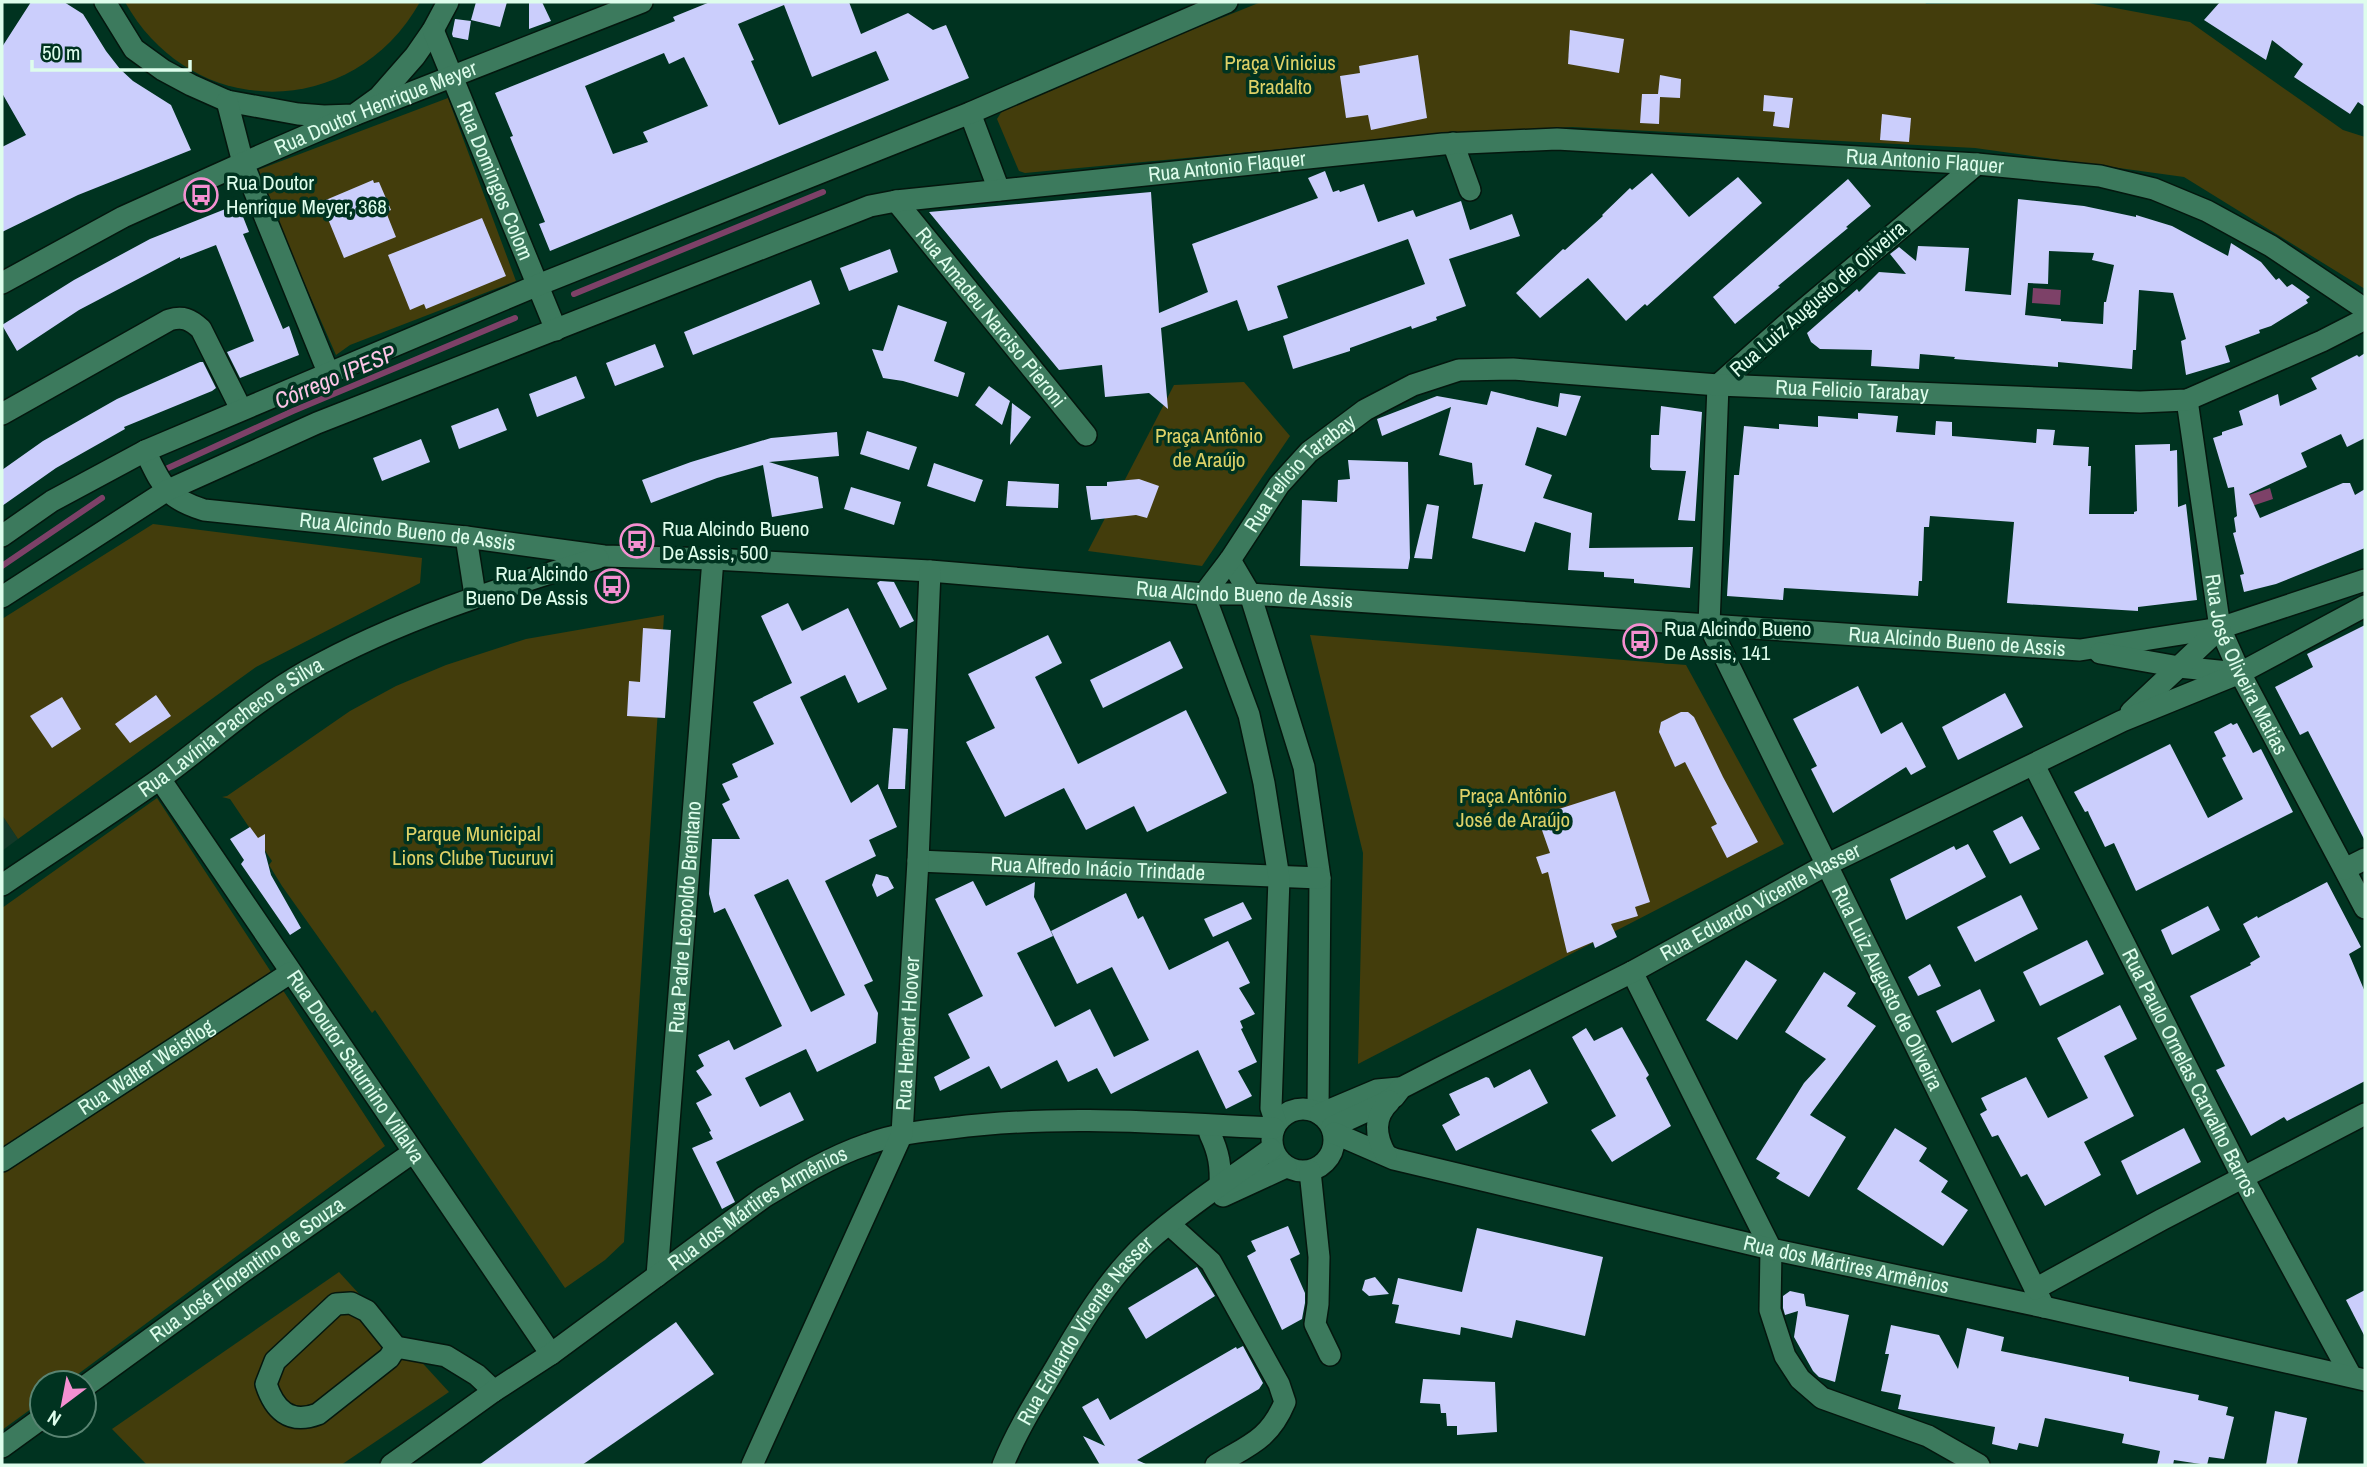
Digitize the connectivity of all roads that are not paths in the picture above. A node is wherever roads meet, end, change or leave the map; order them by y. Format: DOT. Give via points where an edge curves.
graph roads {
  1 [pos="105,2"];
  2 [pos="448,2"];
  3 [pos="642,2"];
  4 [pos="1227,2"];
  5 [pos="433,30"];
  6 [pos="453,78"];
  7 [pos="227,101"];
  8 [pos="970,113"];
  9 [pos="354,115"];
  10 [pos="1453,143"];
  11 [pos="243,163"];
  12 [pos="1976,164"];
  13 [pos="999,190"];
  14 [pos="1470,190"];
  15 [pos="896,201"];
  16 [pos="2,283"];
  17 [pos="540,290"];
  18 [pos="2365,309"];
  19 [pos="2365,319"];
  20 [pos="555,327"];
  21 [pos="328,372"];
  22 [pos="1718,385"];
  23 [pos="2187,400"];
  24 [pos="241,410"];
  25 [pos="2,414"];
  26 [pos="1086,435"];
  27 [pos="147,455"];
  28 [pos="164,487"];
  29 [pos="2,536"];
  30 [pos="466,537"];
  31 [pos="604,556"];
  32 [pos="713,559"];
  33 [pos="1230,560"];
  34 [pos="930,571"];
  35 [pos="2365,580"];
  36 [pos="1205,594"];
  37 [pos="1250,594"];
  38 [pos="475,595"];
  39 [pos="2,597"];
  40 [pos="2365,606"];
  41 [pos="1709,625"];
  42 [pos="2220,628"];
  43 [pos="2080,650"];
  44 [pos="2179,667"];
  45 [pos="2240,673"];
  46 [pos="2122,721"];
  47 [pos="2034,765"];
  48 [pos="160,779"];
  49 [pos="2365,859"];
  50 [pos="918,861"];
  51 [pos="1826,865"];
  52 [pos="2345,869"];
  53 [pos="1279,878"];
  54 [pos="1320,878"];
  55 [pos="2,885"];
  56 [pos="2365,908"];
  57 [pos="1632,972"];
  58 [pos="290,973"];
  59 [pos="1397,1092"];
  60 [pos="2365,1114"];
  61 [pos="1326,1122"];
  62 [pos="1187,1124"];
  63 [pos="902,1134"];
  64 [pos="1210,1134"];
  65 [pos="1273,1136"];
  66 [pos="412,1153"];
  67 [pos="1390,1157"];
  68 [pos="1329,1158"];
  69 [pos="2,1161"];
  70 [pos="1286,1167"];
  71 [pos="1310,1171"];
  72 [pos="2243,1178"];
  73 [pos="1220,1187"];
  74 [pos="1177,1218"];
  75 [pos="1770,1249"];
  76 [pos="657,1276"];
  77 [pos="2039,1298"];
  78 [pos="396,1347"];
  79 [pos="551,1354"];
  80 [pos="1330,1355"];
  81 [pos="98,1377"];
  82 [pos="2358,1378"];
  83 [pos="494,1391"];
  84 [pos="28,1428"];
  85 [pos="2,1447"];
  86 [pos="391,1465"];
  87 [pos="752,1465"];
  88 [pos="1003,1465"];
  89 [pos="1216,1465"];
  90 [pos="1979,1465"];
  1 -- 7 [label="street" via="135,49 163,71"];
  2 -- 5 [label="street"];
  3 -- 6 [label="street, Rua Doutor Henrique Meyer"];
  4 -- 8 [label="street"];
  5 -- 6 [label="street, Rua Domingos Colom"];
  5 -- 9 [label="street" via="379,97"];
  6 -- 9 [label="street, Rua Doutor Henrique Meyer"];
  6 -- 17 [label="street, Rua Domingos Colom"];
  7 -- 9 [label="street" via="298,114"];
  7 -- 11 [label="street"];
  8 -- 13 [label="street"];
  8 -- 17 [label="street"];
  9 -- 11 [label="street, Rua Doutor Henrique Meyer"];
  10 -- 12 [label="street, Rua Antonio Flaquer" via="1557,139"];
  10 -- 13 [label="street, Rua Antonio Flaquer"];
  10 -- 14 [label="street"];
  11 -- 16 [label="street, Rua Doutor Henrique Meyer" via="123,217"];
  11 -- 21 [label="street"];
  12 -- 18 [label="street, Rua Antonio Flaquer" via="2101,176 2154,189 2271,246"];
  12 -- 22 [label="street, Rua Luiz Augusto de Oliveira"];
  13 -- 15 [label="street, Rua Antonio Flaquer"];
  15 -- 20 [label="street, Rua Antonio Flaquer" via="870,206"];
  15 -- 26 [label="street, Rua Amadeu Narciso Pieroni"];
  17 -- 20 [label="street, Rua Domingos Colom"];
  17 -- 21 [label="street"];
  19 -- 23 [label="street, Rua Felicio Tarabay"];
  20 -- 28 [label="street, Rua Antonio Flaquer"];
  21 -- 24 [label="street"];
  22 -- 23 [label="street, Rua Felicio Tarabay" via="2140,402"];
  22 -- 33 [label="street, Rua Felicio Tarabay" via="1513,369 1459,370 1413,385 1365,410 1309,452 1279,485"];
  22 -- 41 [label="street, Rua Luiz Augusto de Oliveira"];
  23 -- 42 [label="street, Rua José Oliveira Matias"];
  24 -- 25 [label="street" via="201,328 180,317"];
  24 -- 27 [label="street"];
  27 -- 28 [label="street"];
  27 -- 29 [label="street" via="52,501"];
  28 -- 30 [label="street, Rua Alcindo Bueno de Assis" via="174,498 204,510"];
  28 -- 39 [label="street, Rua Antonio Flaquer"];
  30 -- 31 [label="street, Rua Alcindo Bueno de Assis"];
  30 -- 38 [label="street"];
  31 -- 32 [label="street, Rua Alcindo Bueno de Assis"];
  31 -- 38 [label="street, Rua Lavínia Pacheco e Silva"];
  32 -- 34 [label="street, Rua Alcindo Bueno de Assis"];
  32 -- 76 [label="street, Rua Padre Leopoldo Brentano"];
  33 -- 36 [label="street, Rua Felicio Tarabay"];
  33 -- 37 [label="street"];
  34 -- 36 [label="street, Rua Alcindo Bueno de Assis"];
  34 -- 50 [label="street, Rua Herbert Hoover"];
  35 -- 42 [label="street, Rua Alcindo Bueno de Assis"];
  36 -- 37 [label="street, Rua Alcindo Bueno de Assis"];
  36 -- 53 [label="street" via="1249,715"];
  37 -- 41 [label="street, Rua Alcindo Bueno de Assis"];
  37 -- 54 [label="street" via="1304,767"];
  38 -- 48 [label="street, Rua Lavínia Pacheco e Silva" via="357,644 304,673"];
  40 -- 45 [label="street, Rua Eduardo Vicente Nasser"];
  41 -- 43 [label="street, Rua Alcindo Bueno de Assis"];
  41 -- 51 [label="street, Rua Luiz Augusto de Oliveira"];
  42 -- 43 [label="street, Rua Alcindo Bueno de Assis"];
  42 -- 44 [label="street, Rua Eduardo Vicente Nasser"];
  42 -- 45 [label="street, Rua José Oliveira Matias"];
  43 -- 44 [label="street"];
  44 -- 45 [label="street"];
  44 -- 46 [label="street, Rua Eduardo Vicente Nasser"];
  45 -- 46 [label="street, Rua Eduardo Vicente Nasser"];
  45 -- 52 [label="street, Rua José Oliveira Matias"];
  46 -- 47 [label="street, Rua Eduardo Vicente Nasser"];
  47 -- 51 [label="street, Rua Eduardo Vicente Nasser"];
  47 -- 72 [label="street, Rua Paulo Ornelas Carvalho Barros"];
  48 -- 55 [label="street, Rua Lavínia Pacheco e Silva"];
  48 -- 58 [label="street, Rua Doutor Saturnino Villalva"];
  49 -- 52 [label="street"];
  50 -- 53 [label="street, Rua Alfredo Inácio Trindade"];
  50 -- 63 [label="street, Rua Herbert Hoover"];
  51 -- 57 [label="street, Rua Eduardo Vicente Nasser"];
  51 -- 77 [label="street, Rua Luiz Augusto de Oliveira"];
  52 -- 56 [label="street, Rua José Oliveira Matias"];
  53 -- 54 [label="street, Rua Alfredo Inácio Trindade"];
  53 -- 65 [label="street"];
  54 -- 61 [label="street"];
  57 -- 59 [label="street, Rua Eduardo Vicente Nasser"];
  57 -- 75 [label="street"];
  58 -- 66 [label="street, Rua Doutor Saturnino Villalva"];
  58 -- 69 [label="street, Rua Walter Weisflog"];
  59 -- 61 [label="street, Rua Eduardo Vicente Nasser"];
  59 -- 67 [label="street" via="1382,1108 1377,1127"];
  60 -- 72 [label="street"];
  61 -- 65 [label="street" via="1295,1109 1288,1112"];
  61 -- 67 [label="street, Rua dos Mártires Armênios"];
  61 -- 68 [label="street" via="1334,1147"];
  62 -- 63 [label="street, Rua dos Mártires Armênios" via="986,1123"];
  62 -- 64 [label="street, Rua dos Mártires Armênios"];
  62 -- 65 [label="street, Rua dos Mártires Armênios"];
  63 -- 76 [label="street, Rua dos Mártires Armênios" via="868,1143 801,1174"];
  63 -- 87 [label="street, Rua Herbert Hoover"];
  64 -- 65 [label="street, Rua dos Mártires Armênios"];
  64 -- 73 [label="street" via="1219,1153"];
  65 -- 70 [label="street"];
  65 -- 73 [label="street, Rua Eduardo Vicente Nasser"];
  66 -- 79 [label="street, Rua Doutor Saturnino Villalva"];
  66 -- 81 [label="street, Rua José Florentino de Souza"];
  67 -- 68 [label="street"];
  67 -- 75 [label="street, Rua dos Mártires Armênios"];
  68 -- 71 [label="street"];
  70 -- 71 [label="street"];
  70 -- 74 [label="street, Rua Eduardo Vicente Nasser"];
  71 -- 80 [label="street" via="1319,1257 1315,1324"];
  72 -- 77 [label="street"];
  72 -- 82 [label="street, Rua Paulo Ornelas Carvalho Barros"];
  73 -- 74 [label="street, Rua Eduardo Vicente Nasser"];
  74 -- 88 [label="street, Rua Eduardo Vicente Nasser" via="1147,1242 1102,1292 1015,1435"];
  74 -- 89 [label="street" via="1211,1262 1285,1402 1265,1436"];
  75 -- 77 [label="street, Rua dos Mártires Armênios"];
  75 -- 90 [label="street" via="1770,1310 1785,1356 1800,1379 1822,1398 1928,1436"];
  76 -- 79 [label="street, Rua dos Mártires Armênios"];
  77 -- 82 [label="street, Rua dos Mártires Armênios"];
  78 -- 78 [label="street" via="318,1414 307,1418 286,1415 272,1402 265,1384 275,1361 336,1304 351,1303 367,1311"];
  78 -- 83 [label="street" via="446,1356"];
  79 -- 83 [label="street, Rua dos Mártires Armênios"];
  83 -- 86 [label="street, Rua dos Mártires Armênios"];
  84 -- 85 [label="street"];
}
